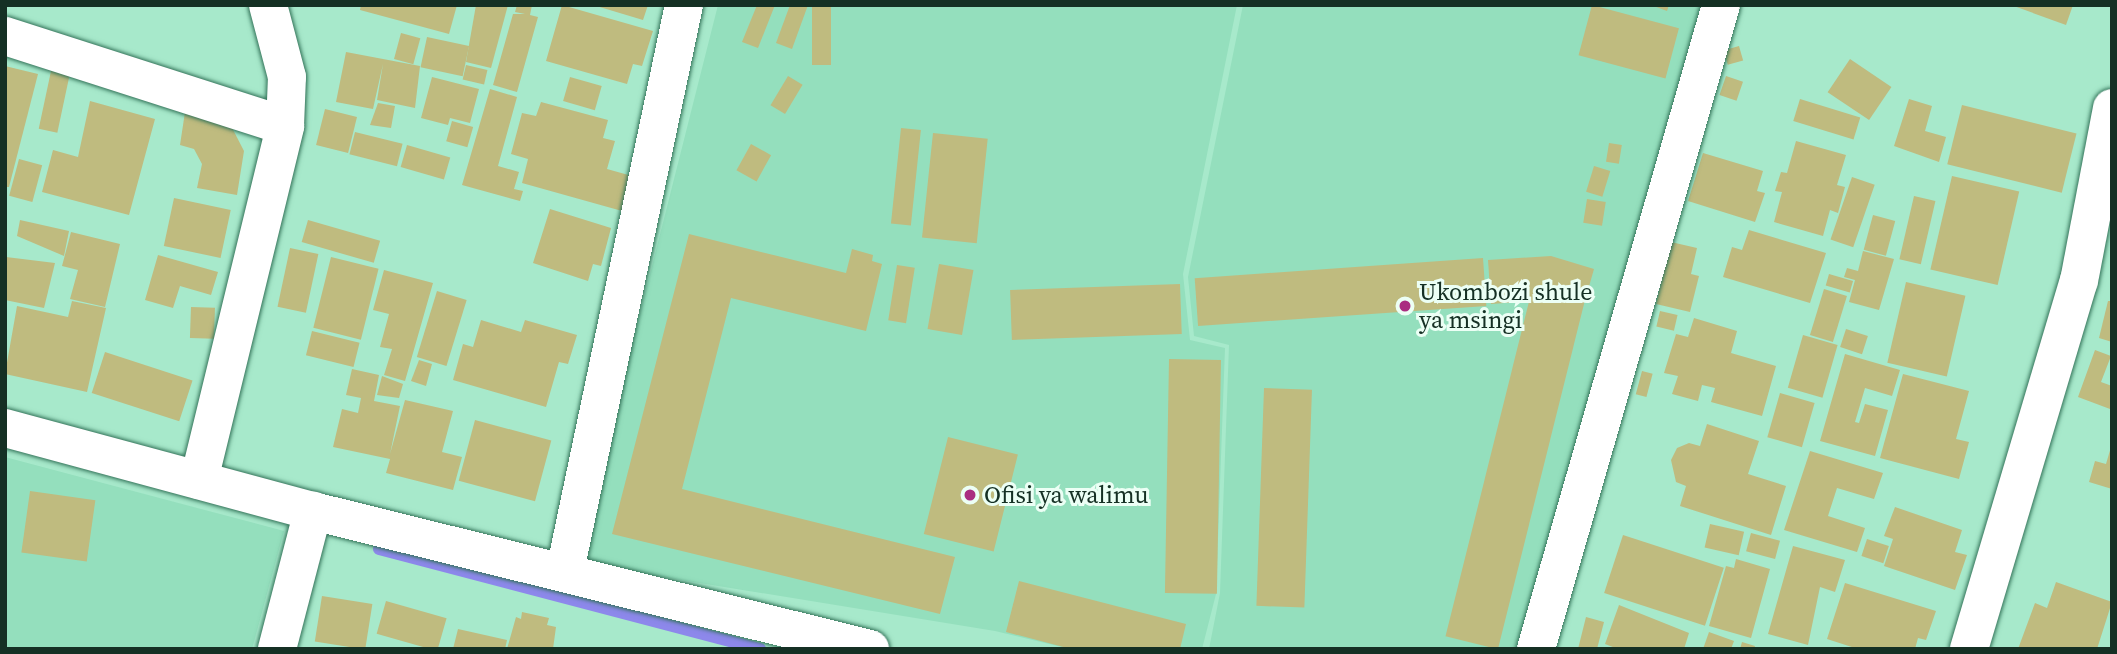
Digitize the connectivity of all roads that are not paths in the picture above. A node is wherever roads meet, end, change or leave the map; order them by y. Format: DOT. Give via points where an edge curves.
graph roads {
  1 [pos="268,5"];
  2 [pos="684,5"];
  3 [pos="1721,5"];
  4 [pos="5,36"];
  5 [pos="2111,113"];
  6 [pos="285,126"];
  7 [pos="5,428"];
  8 [pos="199,480"];
  9 [pos="313,511"];
  10 [pos="565,571"];
  11 [pos="277,649"];
  12 [pos="870,649"];
  13 [pos="1536,649"];
  14 [pos="1969,649"];
  1 -- 6 [label="street" via="286,77"];
  2 -- 10 [label="street"];
  3 -- 13 [label="street"];
  4 -- 6 [label="street"];
  5 -- 14 [label="street" via="2079,281"];
  6 -- 8 [label="street"];
  7 -- 8 [label="street"];
  8 -- 9 [label="street"];
  9 -- 10 [label="street"];
  9 -- 11 [label="street"];
  10 -- 12 [label="street"];
}
